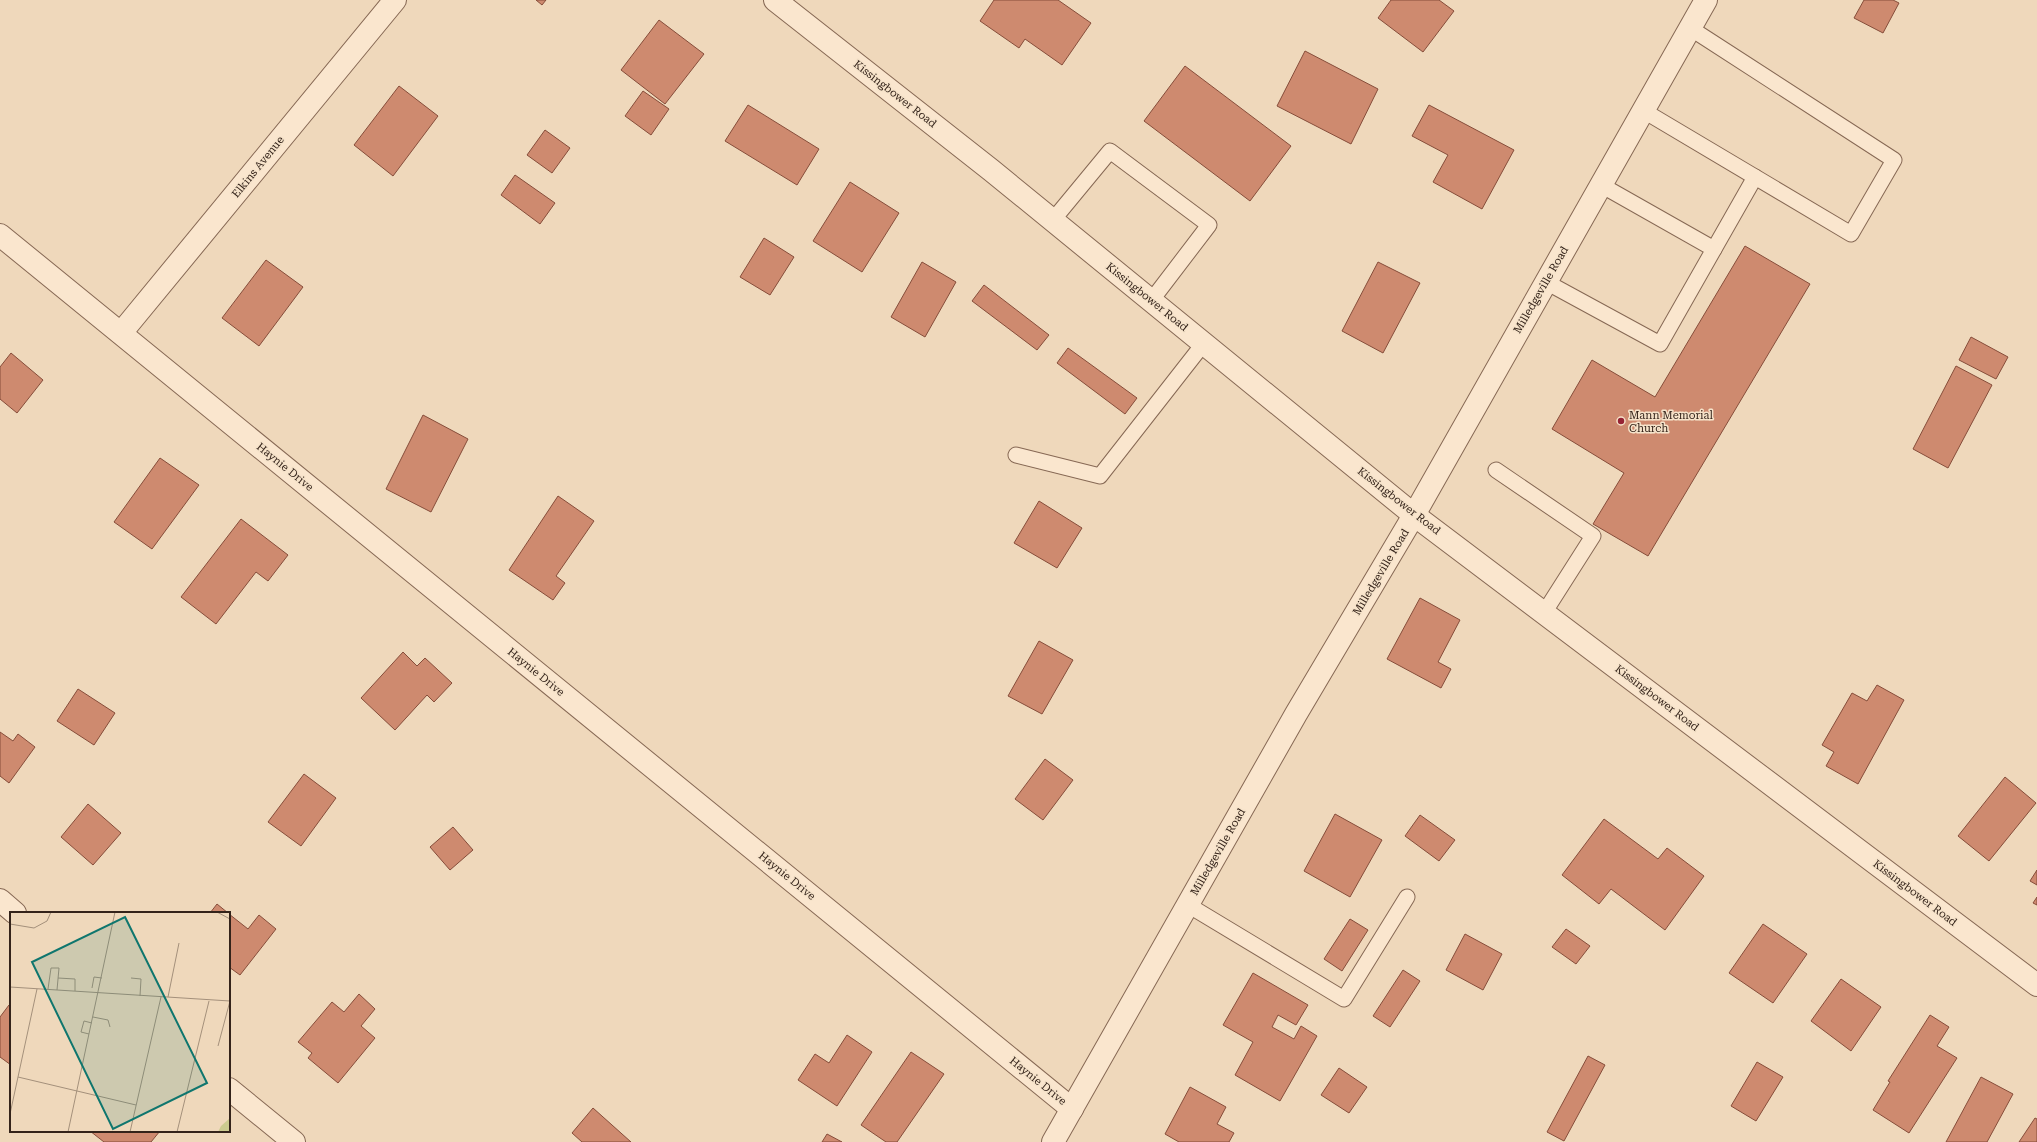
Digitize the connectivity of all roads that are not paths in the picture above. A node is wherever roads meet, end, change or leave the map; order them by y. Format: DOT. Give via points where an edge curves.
graph roads {
  1 [pos="395,0"];
  2 [pos="775,0"];
  3 [pos="1706,0"];
  4 [pos="1690,28"];
  5 [pos="1644,111"];
  6 [pos="1755,177"];
  7 [pos="1601,185"];
  8 [pos="1053,220"];
  9 [pos="0,235"];
  10 [pos="1714,249"];
  11 [pos="1546,282"];
  12 [pos="1151,301"];
  13 [pos="121,333"];
  14 [pos="1204,343"];
  15 [pos="1016,456"];
  16 [pos="1496,470"];
  17 [pos="1414,515"];
  18 [pos="1544,613"];
  19 [pos="1408,898"];
  20 [pos="0,900"];
  21 [pos="1188,905"];
  22 [pos="14,912"];
  23 [pos="2037,985"];
  24 [pos="230,1090"];
  25 [pos="1072,1109"];
  26 [pos="294,1142"];
  27 [pos="1053,1142"];
  1 -- 13 [label="street, Elkins Avenue"];
  2 -- 8 [label="street, Kissingbower Road"];
  3 -- 4 [label="street, Milledgeville Road"];
  4 -- 5 [label="street, Milledgeville Road"];
  4 -- 6 [label="lane" via="1894,160 1851,234"];
  5 -- 6 [label="lane"];
  5 -- 7 [label="street, Milledgeville Road"];
  6 -- 10 [label="lane"];
  7 -- 10 [label="lane"];
  7 -- 11 [label="street, Milledgeville Road"];
  8 -- 12 [label="street, Kissingbower Road"];
  8 -- 12 [label="lane" via="1110,151 1209,225"];
  9 -- 13 [label="street, Haynie Drive"];
  10 -- 11 [label="lane" via="1660,344"];
  11 -- 17 [label="street, Milledgeville Road"];
  12 -- 14 [label="street, Kissingbower Road"];
  13 -- 25 [label="street, Haynie Drive"];
  14 -- 15 [label="lane" via="1100,476"];
  14 -- 17 [label="street, Kissingbower Road"];
  16 -- 18 [label="lane" via="1593,536"];
  17 -- 18 [label="street, Kissingbower Road"];
  17 -- 21 [label="street, Milledgeville Road" via="1296,714"];
  18 -- 23 [label="street, Kissingbower Road"];
  19 -- 21 [label="lane" via="1344,999"];
  20 -- 22 [label="street"];
  21 -- 25 [label="street, Milledgeville Road"];
  24 -- 26 [label="street"];
  25 -- 27 [label="street, Milledgeville Road"];
}
